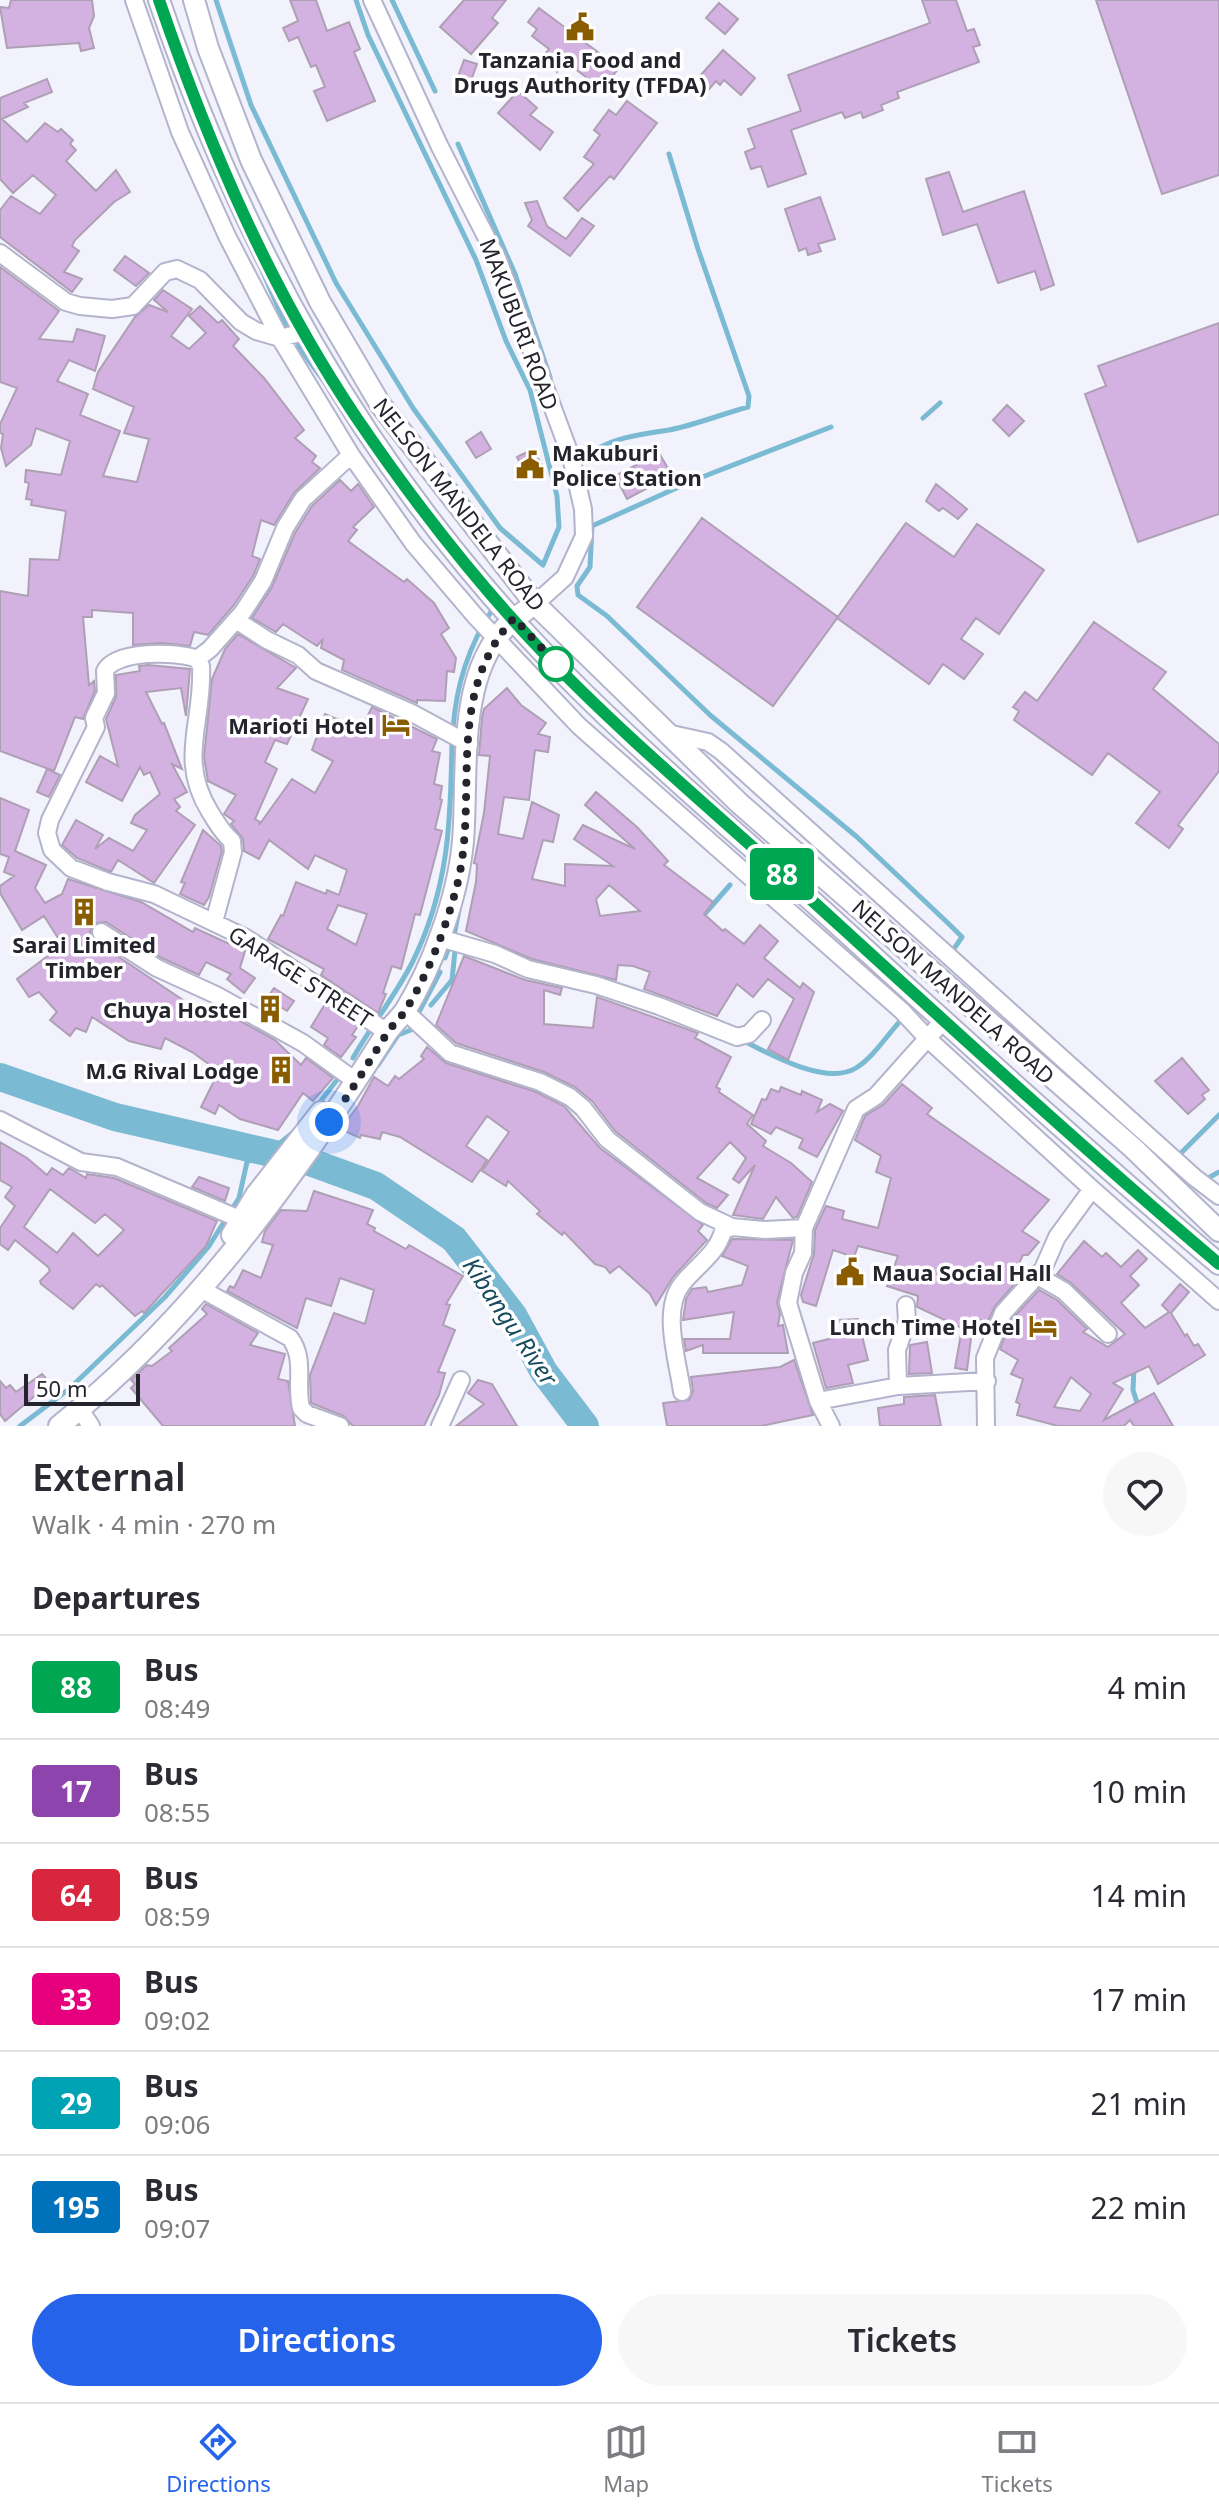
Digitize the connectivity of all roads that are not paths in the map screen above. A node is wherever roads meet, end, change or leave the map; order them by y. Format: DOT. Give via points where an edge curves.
graph roads {
  1 [pos="134,0"];
  2 [pos="159,0"];
  3 [pos="194,0"];
  4 [pos="372,0"];
  5 [pos="0,253"];
  6 [pos="304,332"];
  7 [pos="280,338"];
  8 [pos="351,455"];
  9 [pos="535,604"];
  10 [pos="514,618"];
  11 [pos="236,620"];
  12 [pos="496,638"];
  13 [pos="197,659"];
  14 [pos="665,733"];
  15 [pos="469,744"];
  16 [pos="214,922"];
  17 [pos="101,932"];
  18 [pos="440,938"];
  19 [pos="405,1011"];
  20 [pos="762,1020"];
  21 [pos="943,1021"];
  22 [pos="387,1032"];
  23 [pos="928,1039"];
  24 [pos="371,1061"];
  25 [pos="350,1077"];
  26 [pos="0,1120"];
  27 [pos="308,1138"];
  28 [pos="1092,1189"];
  29 [pos="1219,1196"];
  30 [pos="263,1199"];
  31 [pos="242,1220"];
  32 [pos="732,1227"];
  33 [pos="804,1228"];
  34 [pos="1219,1231"];
  35 [pos="1219,1264"];
  36 [pos="1036,1275"];
  37 [pos="207,1282"];
  38 [pos="1219,1301"];
  39 [pos="906,1305"];
  40 [pos="1108,1334"];
  41 [pos="461,1380"];
  42 [pos="987,1381"];
  43 [pos="898,1386"];
  44 [pos="682,1392"];
  45 [pos="818,1401"];
  46 [pos="79,1408"];
  47 [pos="59,1426"];
  48 [pos="91,1426"];
  49 [pos="340,1426"];
  50 [pos="440,1426"];
  51 [pos="831,1426"];
  52 [pos="986,1426"];
  1 -- 7 [label="street" via="180,132"];
  2 -- 6 [label="main road, NELSON MANDELA ROAD" via="224,174"];
  3 -- 9 [label="main road, NELSON MANDELA ROAD" via="251,160 320,302 380,404"];
  4 -- 9 [label="street, MAKUBURI ROAD" via="498,260 571,457 584,536 565,577"];
  5 -- 7 [label="street" via="66,302 101,309 133,306 165,272 177,269 200,280 241,322"];
  6 -- 7 [label="street"];
  6 -- 10 [label="main road, NELSON MANDELA ROAD" via="408,490"];
  7 -- 8 [label="street"];
  8 -- 11 [label="street" via="303,499 263,581"];
  8 -- 12 [label="street" via="413,543"];
  9 -- 10 [label="main road"];
  9 -- 14 [label="main road, NELSON MANDELA ROAD"];
  10 -- 12 [label="main road"];
  10 -- 21 [label="main road, NELSON MANDELA ROAD" via="669,772"];
  11 -- 13 [label="street"];
  11 -- 15 [label="street" via="316,671"];
  12 -- 15 [label="main road" via="479,678"];
  12 -- 23 [label="street" via="579,726"];
  13 -- 16 [label="street, GARAGE STREET" via="202,677 192,770 200,797 232,841 233,852"];
  13 -- 16 [label="street, GARAGE STREET" via="137,656 108,665 96,727 47,833 52,850 71,868 154,894"];
  14 -- 29 [label="street" via="708,742 721,751"];
  14 -- 34 [label="main road, NELSON MANDELA ROAD" via="1133,1148"];
  15 -- 18 [label="main road" via="456,890"];
  16 -- 22 [label="street, GARAGE STREET" via="313,980"];
  17 -- 25 [label="street" via="157,968 303,1043"];
  18 -- 19 [label="main road"];
  18 -- 20 [label="street" via="528,969 596,985 737,1037 749,1034"];
  19 -- 22 [label="main road"];
  19 -- 32 [label="street" via="450,1053 570,1097 647,1173 700,1212"];
  21 -- 23 [label="street"];
  21 -- 35 [label="main road, NELSON MANDELA ROAD"];
  22 -- 24 [label="main road"];
  23 -- 28 [label="street"];
  23 -- 33 [label="street" via="876,1096 856,1109"];
  24 -- 25 [label="main road"];
  24 -- 27 [label="main road"];
  25 -- 27 [label="main road"];
  26 -- 31 [label="street" via="81,1162 117,1167"];
  27 -- 30 [label="main road"];
  28 -- 36 [label="street"];
  28 -- 38 [label="street"];
  30 -- 31 [label="main road"];
  30 -- 37 [label="main road"];
  31 -- 37 [label="main road"];
  32 -- 33 [label="street"];
  32 -- 44 [label="street" via="723,1231 718,1248 679,1287 675,1299 670,1328"];
  33 -- 45 [label="street" via="803,1253 788,1303"];
  36 -- 40 [label="street" via="1064,1291"];
  36 -- 42 [label="street" via="1003,1313 985,1358"];
  37 -- 46 [label="main road" via="159,1337"];
  37 -- 49 [label="street" via="290,1338 299,1358 301,1408"];
  39 -- 43 [label="street" via="907,1321 897,1350"];
  41 -- 50 [label="street"];
  42 -- 43 [label="street"];
  42 -- 52 [label="street"];
  43 -- 45 [label="street"];
  45 -- 51 [label="street"];
  46 -- 47 [label="main road"];
  46 -- 48 [label="street"];
}
